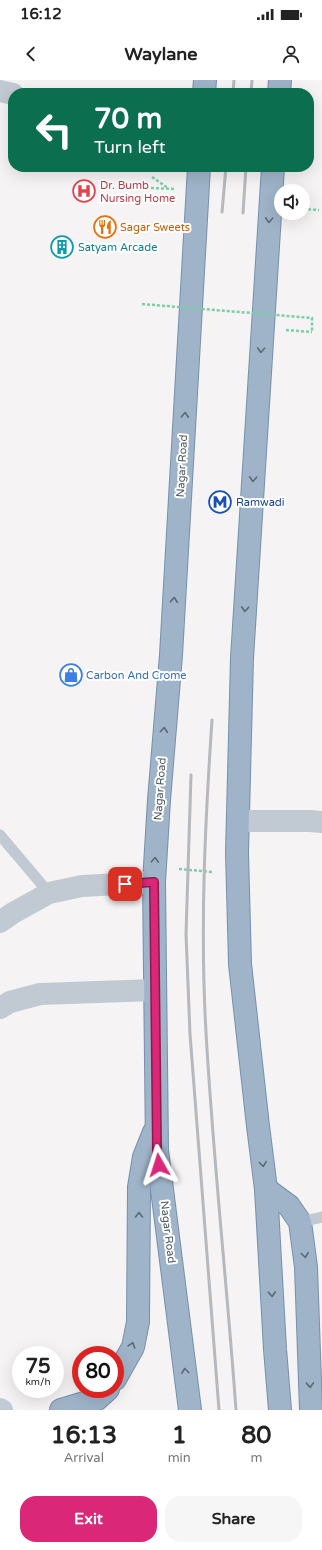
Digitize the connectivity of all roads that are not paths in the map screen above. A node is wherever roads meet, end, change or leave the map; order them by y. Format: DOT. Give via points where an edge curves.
graph roads {
  1 [pos="199,172"];
  2 [pos="273,172"];
  3 [pos="238,821"];
  4 [pos="322,822"];
  5 [pos="0,835"];
  6 [pos="155,875"];
  7 [pos="49,893"];
  8 [pos="0,922"];
  9 [pos="155,990"];
  10 [pos="0,1008"];
  11 [pos="158,1122"];
  12 [pos="266,1189"];
  13 [pos="322,1217"];
  14 [pos="300,1222"];
  15 [pos="124,1362"];
  16 [pos="98,1398"];
  17 [pos="61,1410"];
  18 [pos="190,1410"];
  19 [pos="280,1410"];
  20 [pos="311,1410"];
  6 -- 1 [label="highway, Nagar Road, one-way"];
  2 -- 3 [label="highway, one-way" via="243,650"];
  3 -- 4 [label="street"];
  3 -- 12 [label="highway, one-way" via="240,964"];
  5 -- 7 [label="lane"];
  6 -- 7 [label="street"];
  6 -- 9 [label="highway, Nagar Road"];
  7 -- 8 [label="street"];
  9 -- 10 [label="street" via="40,994 10,1002"];
  9 -- 11 [label="highway, Nagar Road"];
  15 -- 11 [label="highway, one-way" via="133,1346 138,1322 139,1187 144,1157"];
  18 -- 11 [label="highway, Nagar Road, one-way" via="157,1150"];
  12 -- 14 [label="highway" via="289,1206"];
  12 -- 19 [label="highway, one-way"];
  13 -- 14 [label="lane"];
  14 -- 20 [label="highway, one-way" via="306,1267"];
  16 -- 17 [label="highway"];
}
